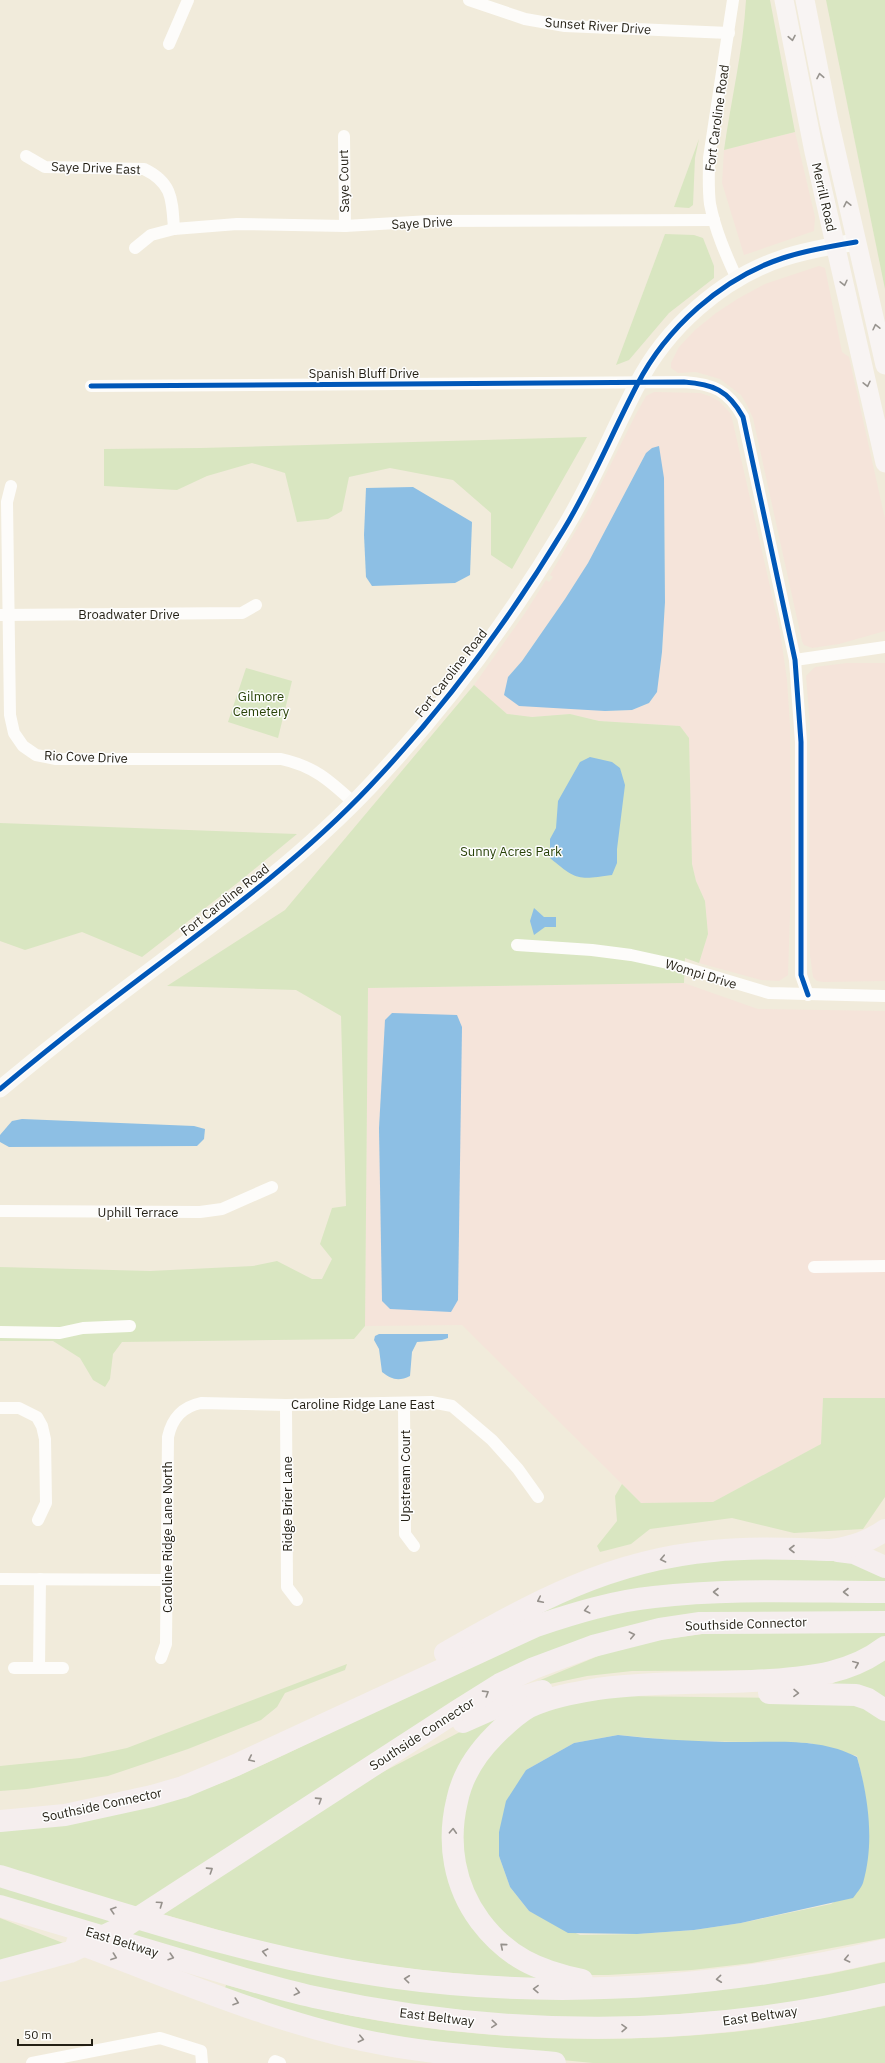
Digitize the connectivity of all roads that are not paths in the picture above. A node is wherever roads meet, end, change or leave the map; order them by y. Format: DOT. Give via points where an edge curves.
graph roads {
  1 [pos="188,0"];
  2 [pos="469,0"];
  3 [pos="733,0"];
  4 [pos="784,0"];
  5 [pos="805,0"];
  6 [pos="730,32"];
  7 [pos="169,44"];
  8 [pos="344,136"];
  9 [pos="26,156"];
  10 [pos="714,220"];
  11 [pos="345,226"];
  12 [pos="174,229"];
  13 [pos="856,242"];
  14 [pos="835,245"];
  15 [pos="135,248"];
  16 [pos="737,279"];
  17 [pos="885,365"];
  18 [pos="638,383"];
  19 [pos="91,386"];
  20 [pos="885,463"];
  21 [pos="11,486"];
  22 [pos="256,605"];
  23 [pos="4,615"];
  24 [pos="885,647"];
  25 [pos="795,660"];
  26 [pos="354,803"];
  27 [pos="516,945"];
  28 [pos="808,995"];
  29 [pos="885,996"];
  30 [pos="0,1089"];
  31 [pos="272,1187"];
  32 [pos="0,1211"];
  33 [pos="885,1266"];
  34 [pos="814,1268"];
  35 [pos="130,1326"];
  36 [pos="0,1332"];
  37 [pos="404,1404"];
  38 [pos="286,1405"];
  39 [pos="0,1408"];
  40 [pos="175,1418"];
  41 [pos="538,1497"];
  42 [pos="38,1520"];
  43 [pos="885,1530"];
  44 [pos="414,1546"];
  45 [pos="831,1550"];
  46 [pos="885,1567"];
  47 [pos="0,1579"];
  48 [pos="40,1579"];
  49 [pos="167,1580"];
  50 [pos="885,1592"];
  51 [pos="297,1600"];
  52 [pos="885,1622"];
  53 [pos="885,1647"];
  54 [pos="161,1658"];
  55 [pos="14,1668"];
  56 [pos="39,1668"];
  57 [pos="63,1668"];
  58 [pos="823,1675"];
  59 [pos="589,1690"];
  60 [pos="885,1710"];
  61 [pos="278,1746"];
  62 [pos="394,1752"];
  63 [pos="0,1821"];
  64 [pos="0,1876"];
  65 [pos="0,1906"];
  66 [pos="0,1911"];
  67 [pos="885,1950"];
  68 [pos="0,1971"];
  69 [pos="645,1985"];
  70 [pos="885,1994"];
  71 [pos="32,2063"];
  72 [pos="202,2063"];
  73 [pos="274,2063"];
  74 [pos="280,2063"];
  75 [pos="555,2063"];
  1 -- 7 [label="street"];
  2 -- 6 [label="street, Sunset River Drive" via="525,19 565,26"];
  3 -- 6 [label="street, Fort Caroline Road"];
  4 -- 14 [label="main road, Merrill Road, one-way"];
  13 -- 5 [label="main road, Merrill Road, one-way"];
  6 -- 10 [label="street, Fort Caroline Road" via="709,158 710,197"];
  8 -- 11 [label="street, Saye Court"];
  9 -- 12 [label="street, Saye Drive East" via="45,166 144,169 157,175 168,189"];
  10 -- 11 [label="street, Saye Drive" via="430,221"];
  10 -- 16 [label="street, Fort Caroline Road" via="723,249"];
  11 -- 12 [label="street, Saye Drive" via="237,224"];
  12 -- 15 [label="street, Saye Drive" via="151,235"];
  13 -- 14 [label="street, Fort Caroline Road"];
  17 -- 13 [label="main road, Merrill Road, one-way"];
  14 -- 16 [label="street, Fort Caroline Road" via="781,258"];
  14 -- 20 [label="main road, Merrill Road, one-way"];
  16 -- 18 [label="street, Fort Caroline Road" via="702,305 668,339"];
  18 -- 19 [label="street, Spanish Bluff Drive"];
  18 -- 25 [label="street, Spanish Bluff Drive" via="705,384 725,392 740,410"];
  18 -- 26 [label="street, Fort Caroline Road" via="565,527 526,590 485,650 441,705 402,752"];
  21 -- 23 [label="street, Rio Cove Drive" via="7,502"];
  22 -- 23 [label="street, Broadwater Drive" via="242,613"];
  23 -- 26 [label="street, Rio Cove Drive" via="10,715 14,734 23,746 36,755 88,759 281,759 302,764 327,778"];
  24 -- 25 [label="street"];
  25 -- 28 [label="street, Spanish Bluff Drive" via="801,742 801,975"];
  26 -- 30 [label="street, Fort Caroline Road" via="256,891 92,1015"];
  27 -- 28 [label="street, Wompi Drive" via="632,955 672,964 769,993"];
  28 -- 29 [label="street, Wompi Drive"];
  31 -- 32 [label="street, Uphill Terrace" via="222,1209 200,1212"];
  33 -- 34 [label="street"];
  35 -- 36 [label="street" via="83,1328 60,1333"];
  37 -- 38 [label="street, Caroline Ridge Lane East"];
  37 -- 41 [label="street, Caroline Ridge Lane East" via="431,1402 452,1406 492,1440 518,1469"];
  37 -- 44 [label="street, Upstream Court" via="405,1534"];
  38 -- 40 [label="street, Caroline Ridge Lane East" via="201,1403 190,1406"];
  38 -- 51 [label="street, Ridge Brier Lane" via="287,1587"];
  39 -- 42 [label="street" via="19,1408 37,1417 42,1426 46,1439 46,1503"];
  40 -- 49 [label="street, Caroline Ridge Lane North" via="168,1437"];
  43 -- 45 [label="highway" via="866,1541"];
  45 -- 46 [label="highway" via="854,1553"];
  45 -- 61 [label="highway, one-way" via="713,1550 670,1557 602,1574 526,1608"];
  47 -- 48 [label="street"];
  48 -- 49 [label="street"];
  48 -- 56 [label="street"];
  49 -- 54 [label="street, Caroline Ridge Lane North" via="166,1644"];
  50 -- 61 [label="highway, Southside Connector, one-way" via="699,1593 653,1597 583,1611 536,1626"];
  62 -- 52 [label="highway, Southside Connector, one-way" via="500,1684 534,1668 622,1637 700,1623"];
  58 -- 53 [label="highway, one-way" via="859,1663"];
  55 -- 56 [label="street"];
  56 -- 57 [label="street"];
  58 -- 59 [label="highway" via="753,1681 629,1685"];
  58 -- 62 [label="highway" via="621,1676 589,1680 515,1699 482,1712 425,1742"];
  59 -- 60 [label="highway, one-way" via="844,1694 868,1699"];
  69 -- 59 [label="highway, one-way" via="556,1975 529,1964 501,1946 474,1913 464,1894 454,1860 453,1817 468,1772 480,1752 502,1728 529,1708 559,1696"];
  61 -- 63 [label="highway, Southside Connector, one-way" via="183,1787 152,1796 65,1815"];
  68 -- 62 [label="highway, Southside Connector, one-way" via="87,1945 116,1931"];
  69 -- 64 [label="highway, one-way" via="594,1989 487,1987 389,1977 272,1954 217,1940"];
  65 -- 70 [label="highway, East Beltway, one-way" via="257,1983 395,2012 462,2021 562,2027 672,2026 778,2014"];
  66 -- 75 [label="highway, one-way" via="52,1934 220,1996 328,2031 386,2045"];
  67 -- 69 [label="highway, one-way" via="776,1972"];
  71 -- 72 [label="street" via="160,2038 201,2051"];
  73 -- 74 [label="street"];
}
